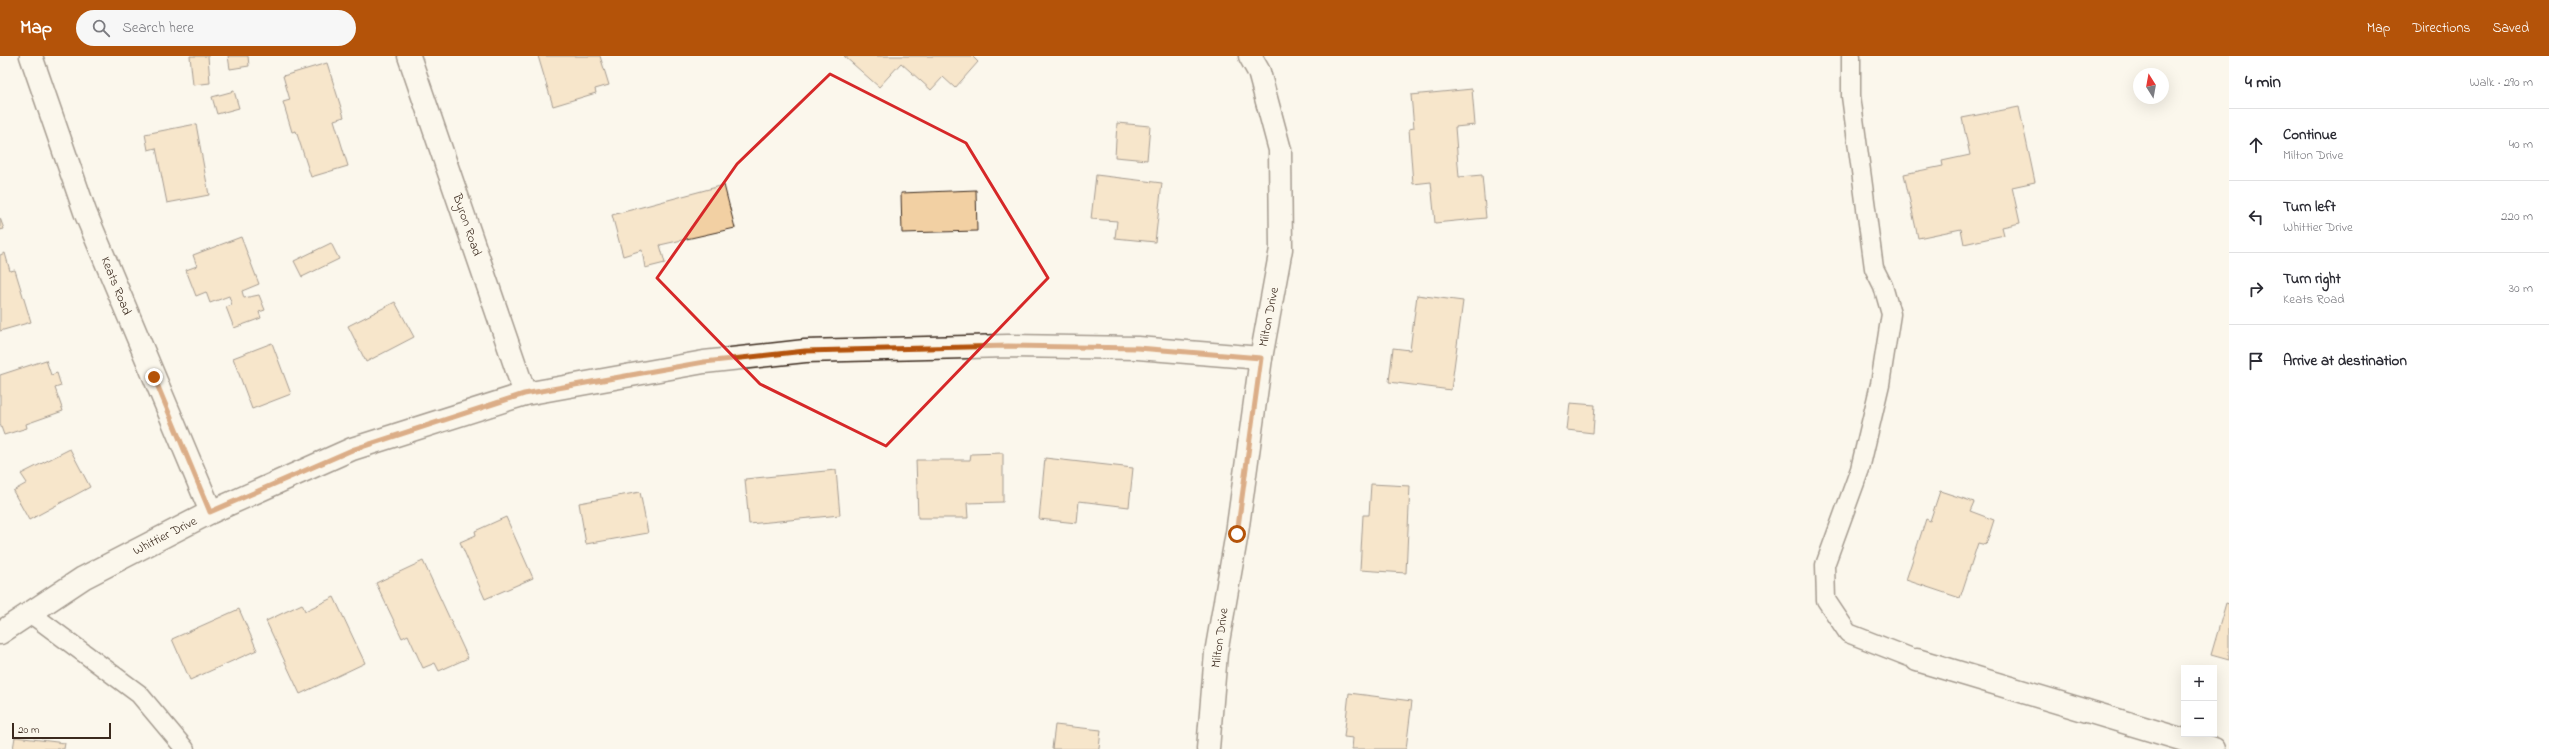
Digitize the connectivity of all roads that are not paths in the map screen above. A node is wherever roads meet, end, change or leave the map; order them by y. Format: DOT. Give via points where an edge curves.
graph roads {
  1 [pos="31,56"];
  2 [pos="409,56"];
  3 [pos="1250,56"];
  4 [pos="1851,56"];
  5 [pos="1261,358"];
  6 [pos="524,394"];
  7 [pos="210,512"];
  8 [pos="30,613"];
  9 [pos="0,633"];
  10 [pos="1917,660"];
  11 [pos="185,749"];
  12 [pos="1208,749"];
  13 [pos="2214,749"];
  1 -- 7 [label="street, Keats Road" via="85,212"];
  2 -- 6 [label="street, Byron Road"];
  3 -- 5 [label="street, Milton Drive" via="1259,72 1280,150 1281,249"];
  4 -- 10 [label="lane" via="1851,96 1874,268 1883,286 1891,314 1880,384 1860,469 1825,565 1826,600 1848,634"];
  5 -- 6 [label="street, Whittier Drive" via="1138,348 1015,346 805,351 704,362"];
  5 -- 12 [label="street, Milton Drive" via="1237,534 1216,653"];
  6 -- 7 [label="street, Whittier Drive" via="352,450"];
  7 -- 8 [label="street, Whittier Drive" via="83,578"];
  8 -- 9 [label="street, Whittier Drive"];
  8 -- 11 [label="lane" via="138,694"];
  10 -- 13 [label="street"];
}
